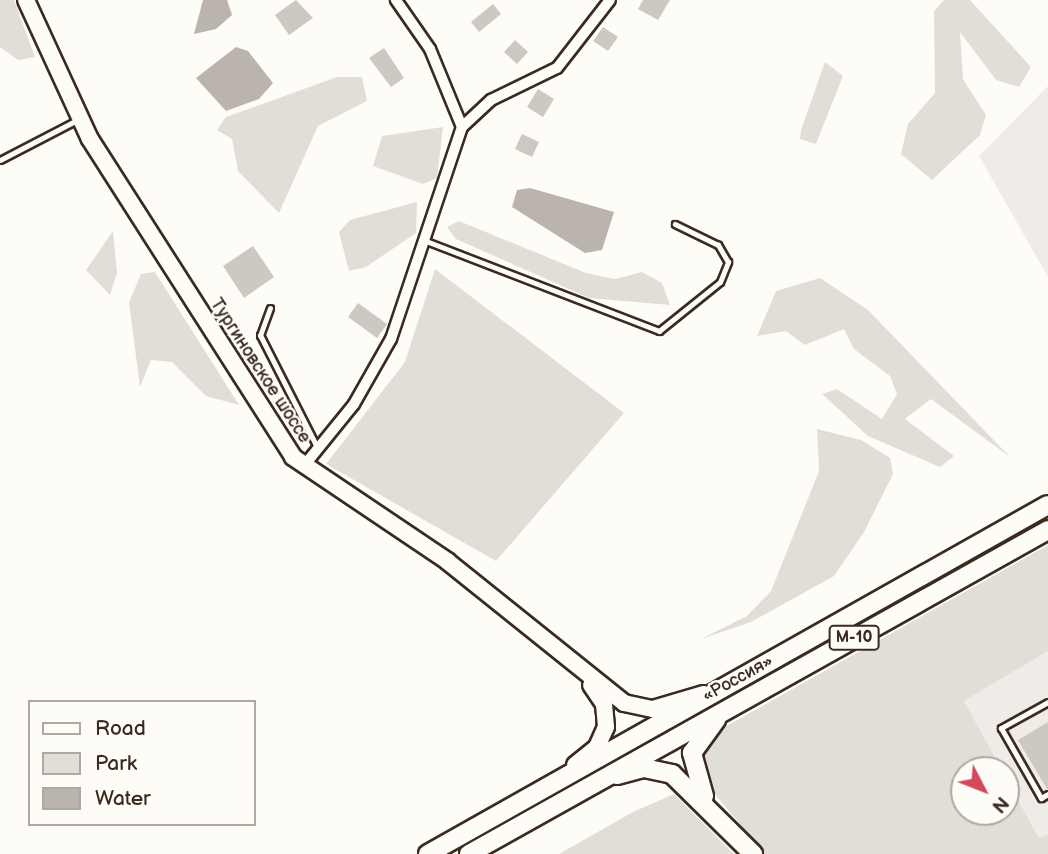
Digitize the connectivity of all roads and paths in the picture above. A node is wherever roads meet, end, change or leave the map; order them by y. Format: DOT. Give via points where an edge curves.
graph roads {
  1 [pos="26,0"];
  2 [pos="396,0"];
  3 [pos="610,0"];
  4 [pos="79,119"];
  5 [pos="462,127"];
  6 [pos="0,160"];
  7 [pos="675,224"];
  8 [pos="426,241"];
  9 [pos="270,308"];
  10 [pos="318,449"];
  11 [pos="303,467"];
  12 [pos="1048,505"];
  13 [pos="1048,530"];
  14 [pos="573,665"];
  15 [pos="723,687"];
  16 [pos="1048,702"];
  17 [pos="733,705"];
  18 [pos="600,780"];
  19 [pos="553,784"];
  20 [pos="1048,794"];
  21 [pos="707,802"];
  22 [pos="428,854"];
  23 [pos="469,854"];
  24 [pos="753,854"];
  1 -- 4 [label="main road, Тургиновское шоссе"];
  2 -- 5 [label="street" via="430,49"];
  3 -- 5 [label="street" via="557,68 491,100"];
  4 -- 6 [label="lane"];
  4 -- 11 [label="main road, Тургиновское шоссе" via="276,436"];
  5 -- 8 [label="street"];
  7 -- 8 [label="lane" via="718,244 728,262 720,282 659,331"];
  8 -- 10 [label="street" via="377,368"];
  9 -- 10 [label="lane" via="260,335"];
  10 -- 11 [label="street"];
  11 -- 14 [label="main road, Тургиновское шоссе" via="447,561"];
  12 -- 15 [label="main road, «Россия» / М-10"];
  13 -- 17 [label="main road, «Россия» / М-10"];
  14 -- 15 [label="main road, Тургиновское шоссе" via="624,703 643,709"];
  14 -- 19 [label="main road, Тургиновское шоссе" via="601,698 606,727 597,747"];
  15 -- 19 [label="main road, «Россия» / М-10"];
  16 -- 20 [label="lane" via="1001,728 1041,798"];
  17 -- 18 [label="main road, «Россия» / М-10"];
  17 -- 21 [label="main road" via="693,748 693,772"];
  18 -- 21 [label="main road" via="658,769"];
  18 -- 23 [label="main road, «Россия» / М-10"];
  19 -- 22 [label="main road, «Россия» / М-10"];
  21 -- 24 [label="main road"];
}
